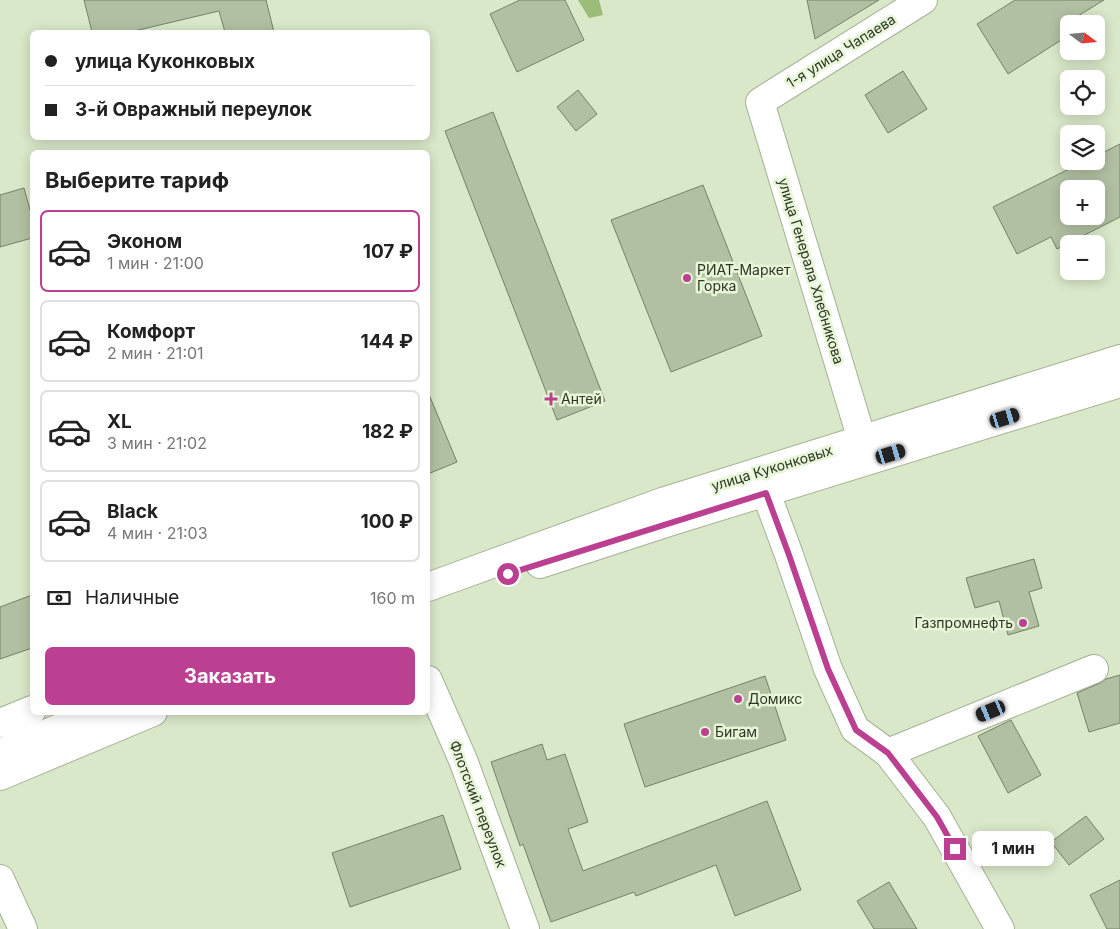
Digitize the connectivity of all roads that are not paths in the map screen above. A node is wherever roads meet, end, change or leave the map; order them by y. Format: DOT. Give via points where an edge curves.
graph roads {
  1 [pos="923,0"];
  2 [pos="760,102"];
  3 [pos="1120,360"];
  4 [pos="1120,383"];
  5 [pos="862,440"];
  6 [pos="766,493"];
  7 [pos="430,585"];
  8 [pos="430,603"];
  9 [pos="1094,668"];
  10 [pos="430,685"];
  11 [pos="30,711"];
  12 [pos="91,715"];
  13 [pos="145,715"];
  14 [pos="0,723"];
  15 [pos="0,753"];
  16 [pos="888,753"];
  17 [pos="0,776"];
  18 [pos="0,879"];
  19 [pos="23,929"];
  20 [pos="525,929"];
  21 [pos="1000,929"];
  1 -- 2 [label="main road, 1-я улица Чапаева"];
  2 -- 5 [label="main road, улица Генерала Хлебникова"];
  3 -- 5 [label="main road, улица Куконковых"];
  4 -- 6 [label="main road, улица Куконковых"];
  5 -- 7 [label="main road, улица Куконковых" via="665,501"];
  6 -- 8 [label="main road, улица Куконковых" via="508,574"];
  6 -- 16 [label="main road" via="828,669 856,730"];
  9 -- 16 [label="main road"];
  10 -- 20 [label="main road, Флотский переулок" via="463,760"];
  11 -- 14 [label="main road"];
  12 -- 15 [label="main road"];
  13 -- 17 [label="main road"];
  16 -- 21 [label="main road" via="937,817"];
  18 -- 19 [label="main road"];
}
